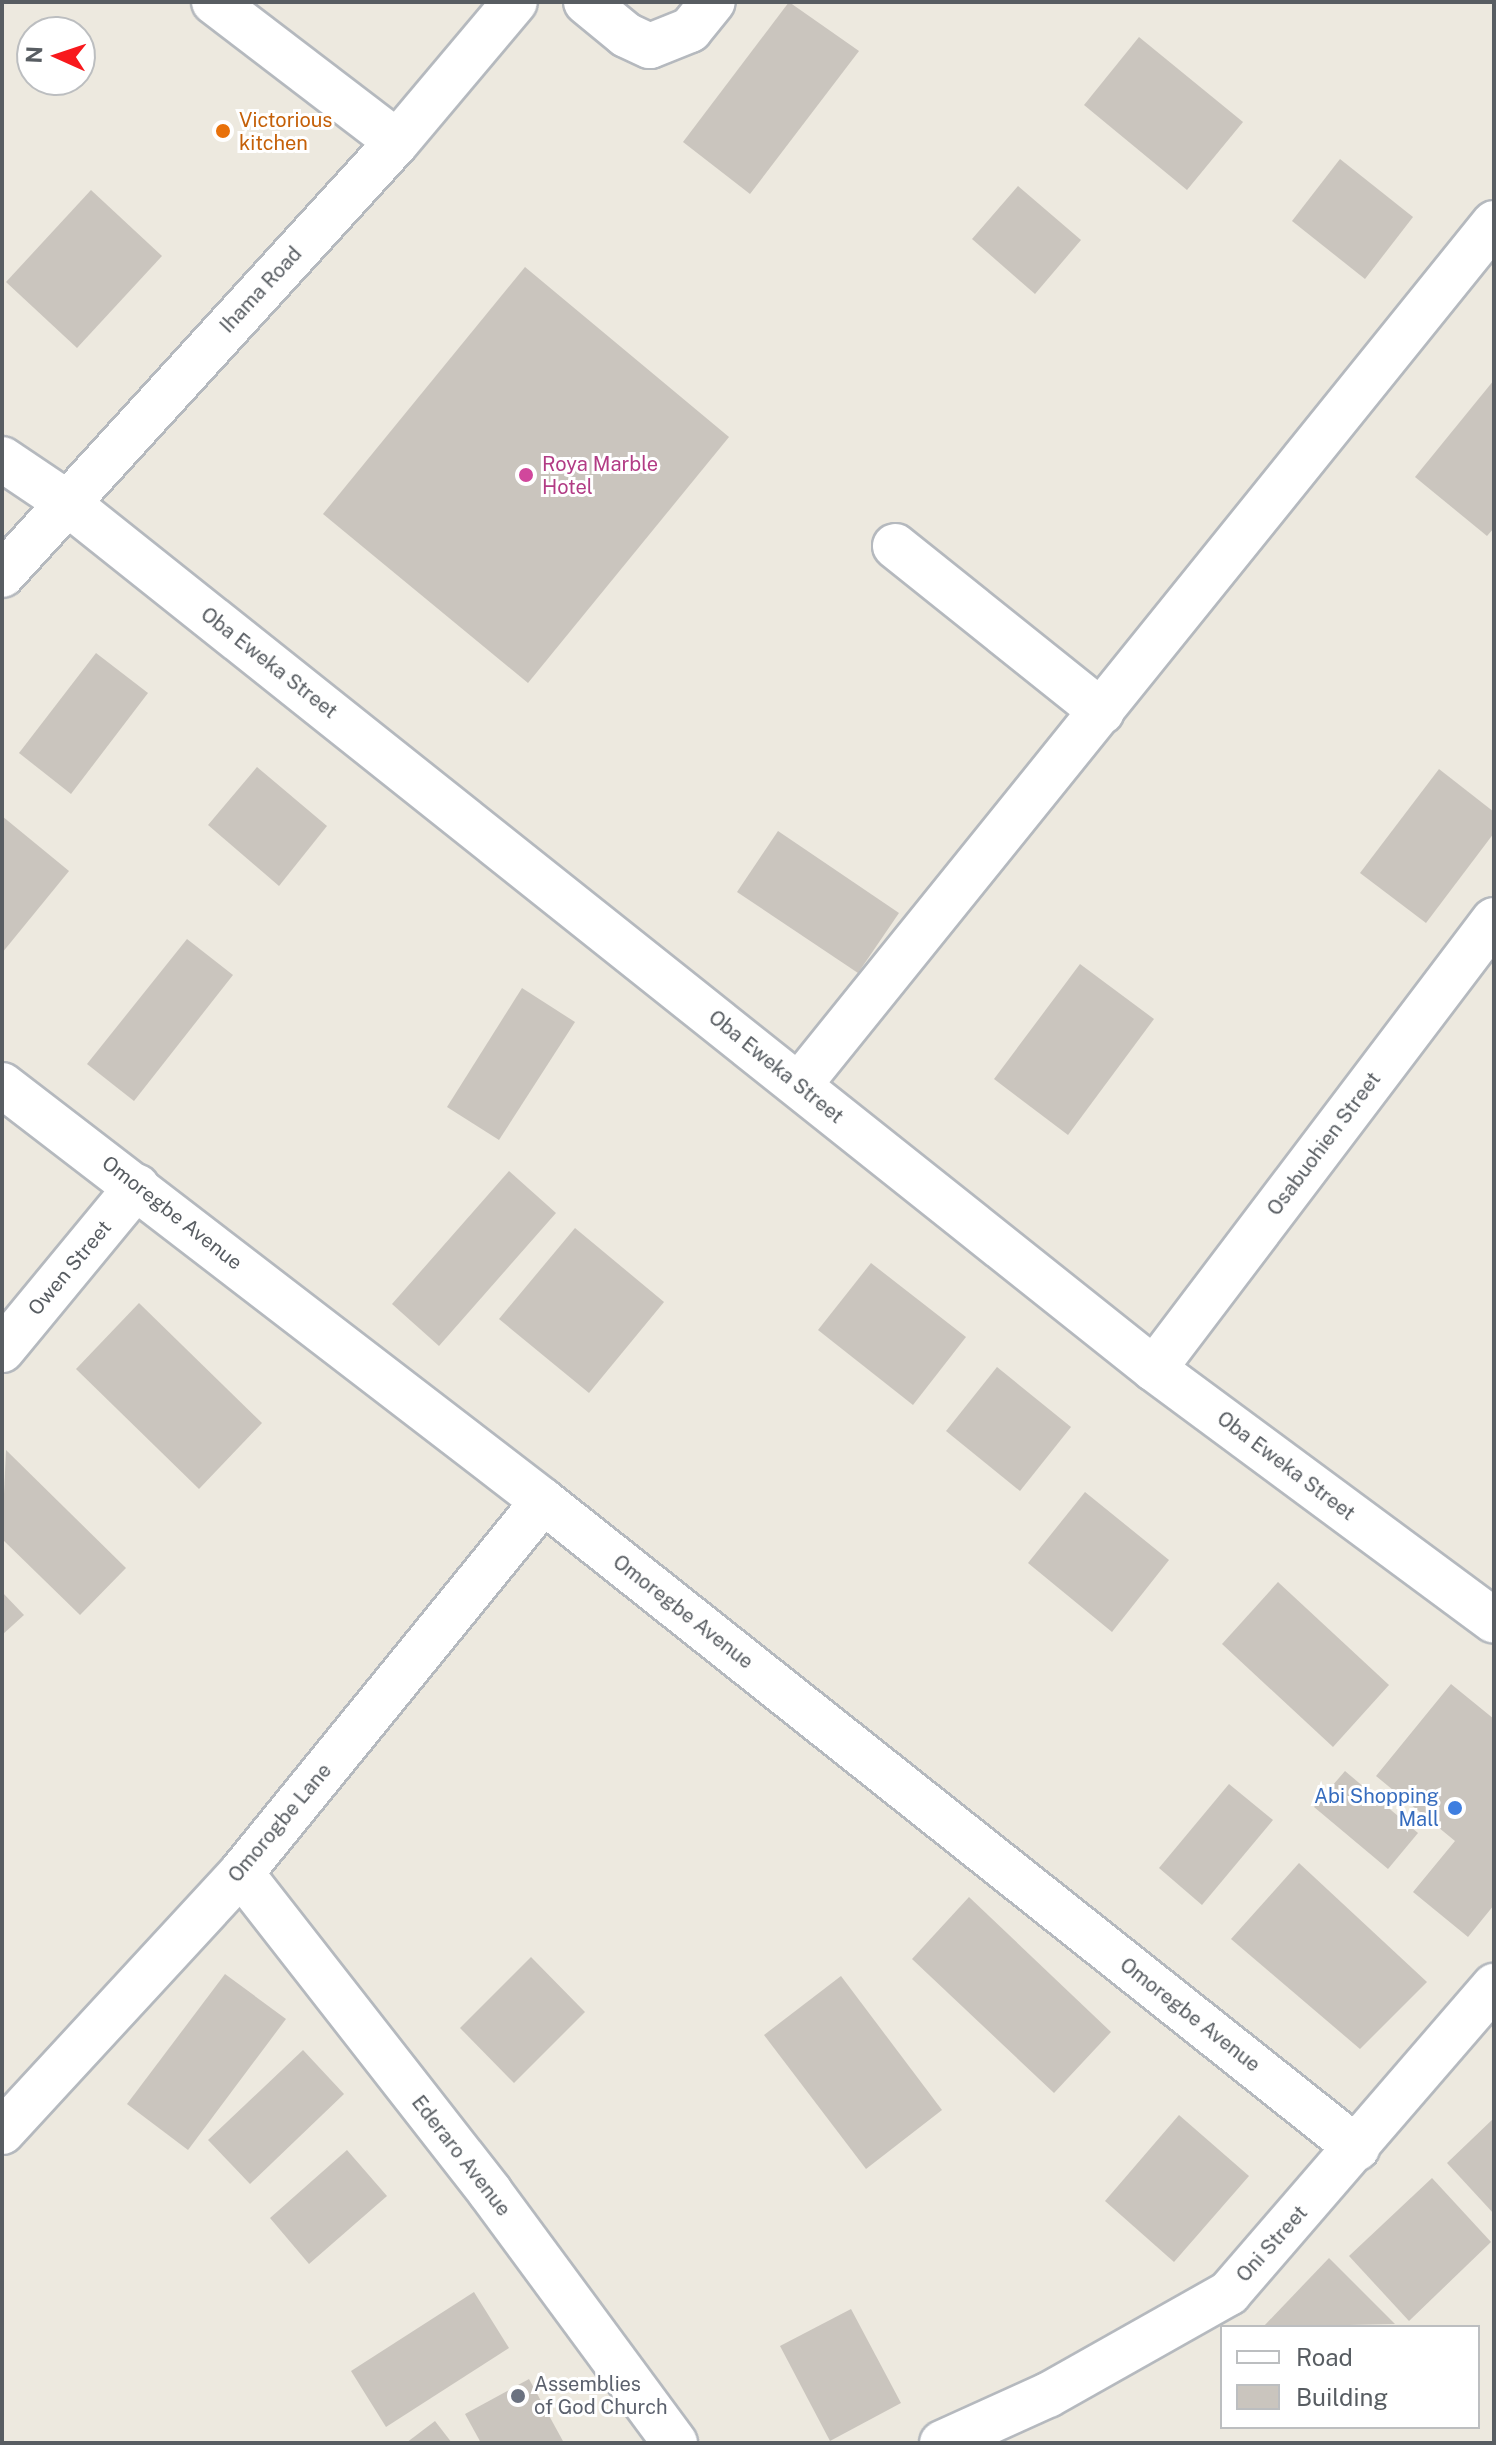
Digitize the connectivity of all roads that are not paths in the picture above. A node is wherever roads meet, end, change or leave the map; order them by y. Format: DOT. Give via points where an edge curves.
graph roads {
  1 [pos="214,2"];
  2 [pos="586,2"];
  3 [pos="713,2"];
  4 [pos="513,3"];
  5 [pos="397,142"];
  6 [pos="1494,223"];
  7 [pos="2,459"];
  8 [pos="66,502"];
  9 [pos="895,546"];
  10 [pos="2,575"];
  11 [pos="1102,712"];
  12 [pos="1494,920"];
  13 [pos="2,1085"];
  14 [pos="799,1085"];
  15 [pos="137,1186"];
  16 [pos="2,1350"];
  17 [pos="1154,1369"];
  18 [pos="543,1501"];
  19 [pos="1494,1621"];
  20 [pos="241,1873"];
  21 [pos="1494,1986"];
  22 [pos="2,2132"];
  23 [pos="1357,2148"];
  24 [pos="675,2443"];
  25 [pos="942,2443"];
  1 -- 5 [label="street"];
  2 -- 3 [label="street" via="626,35 650,46 690,30"];
  4 -- 5 [label="street, Ihama Road"];
  5 -- 8 [label="street, Ihama Road"];
  6 -- 11 [label="street"];
  7 -- 8 [label="street, Oba Eweka Street"];
  8 -- 10 [label="street, Ihama Road"];
  8 -- 14 [label="street, Oba Eweka Street"];
  9 -- 11 [label="street"];
  11 -- 14 [label="street"];
  12 -- 17 [label="street, Osabuohien Street"];
  13 -- 15 [label="street, Omoregbe Avenue"];
  14 -- 17 [label="street, Oba Eweka Street"];
  15 -- 16 [label="street, Owen Street"];
  15 -- 18 [label="street, Omoregbe Avenue"];
  17 -- 19 [label="street, Oba Eweka Street"];
  18 -- 20 [label="street, Omorogbe Lane"];
  18 -- 23 [label="street, Omoregbe Avenue"];
  20 -- 22 [label="street, Omorogbe Lane"];
  20 -- 24 [label="street, Ederaro Avenue" via="490,2192"];
  21 -- 23 [label="street, Oni Street"];
  23 -- 25 [label="street, Oni Street" via="1229,2293 1048,2395"];
}
